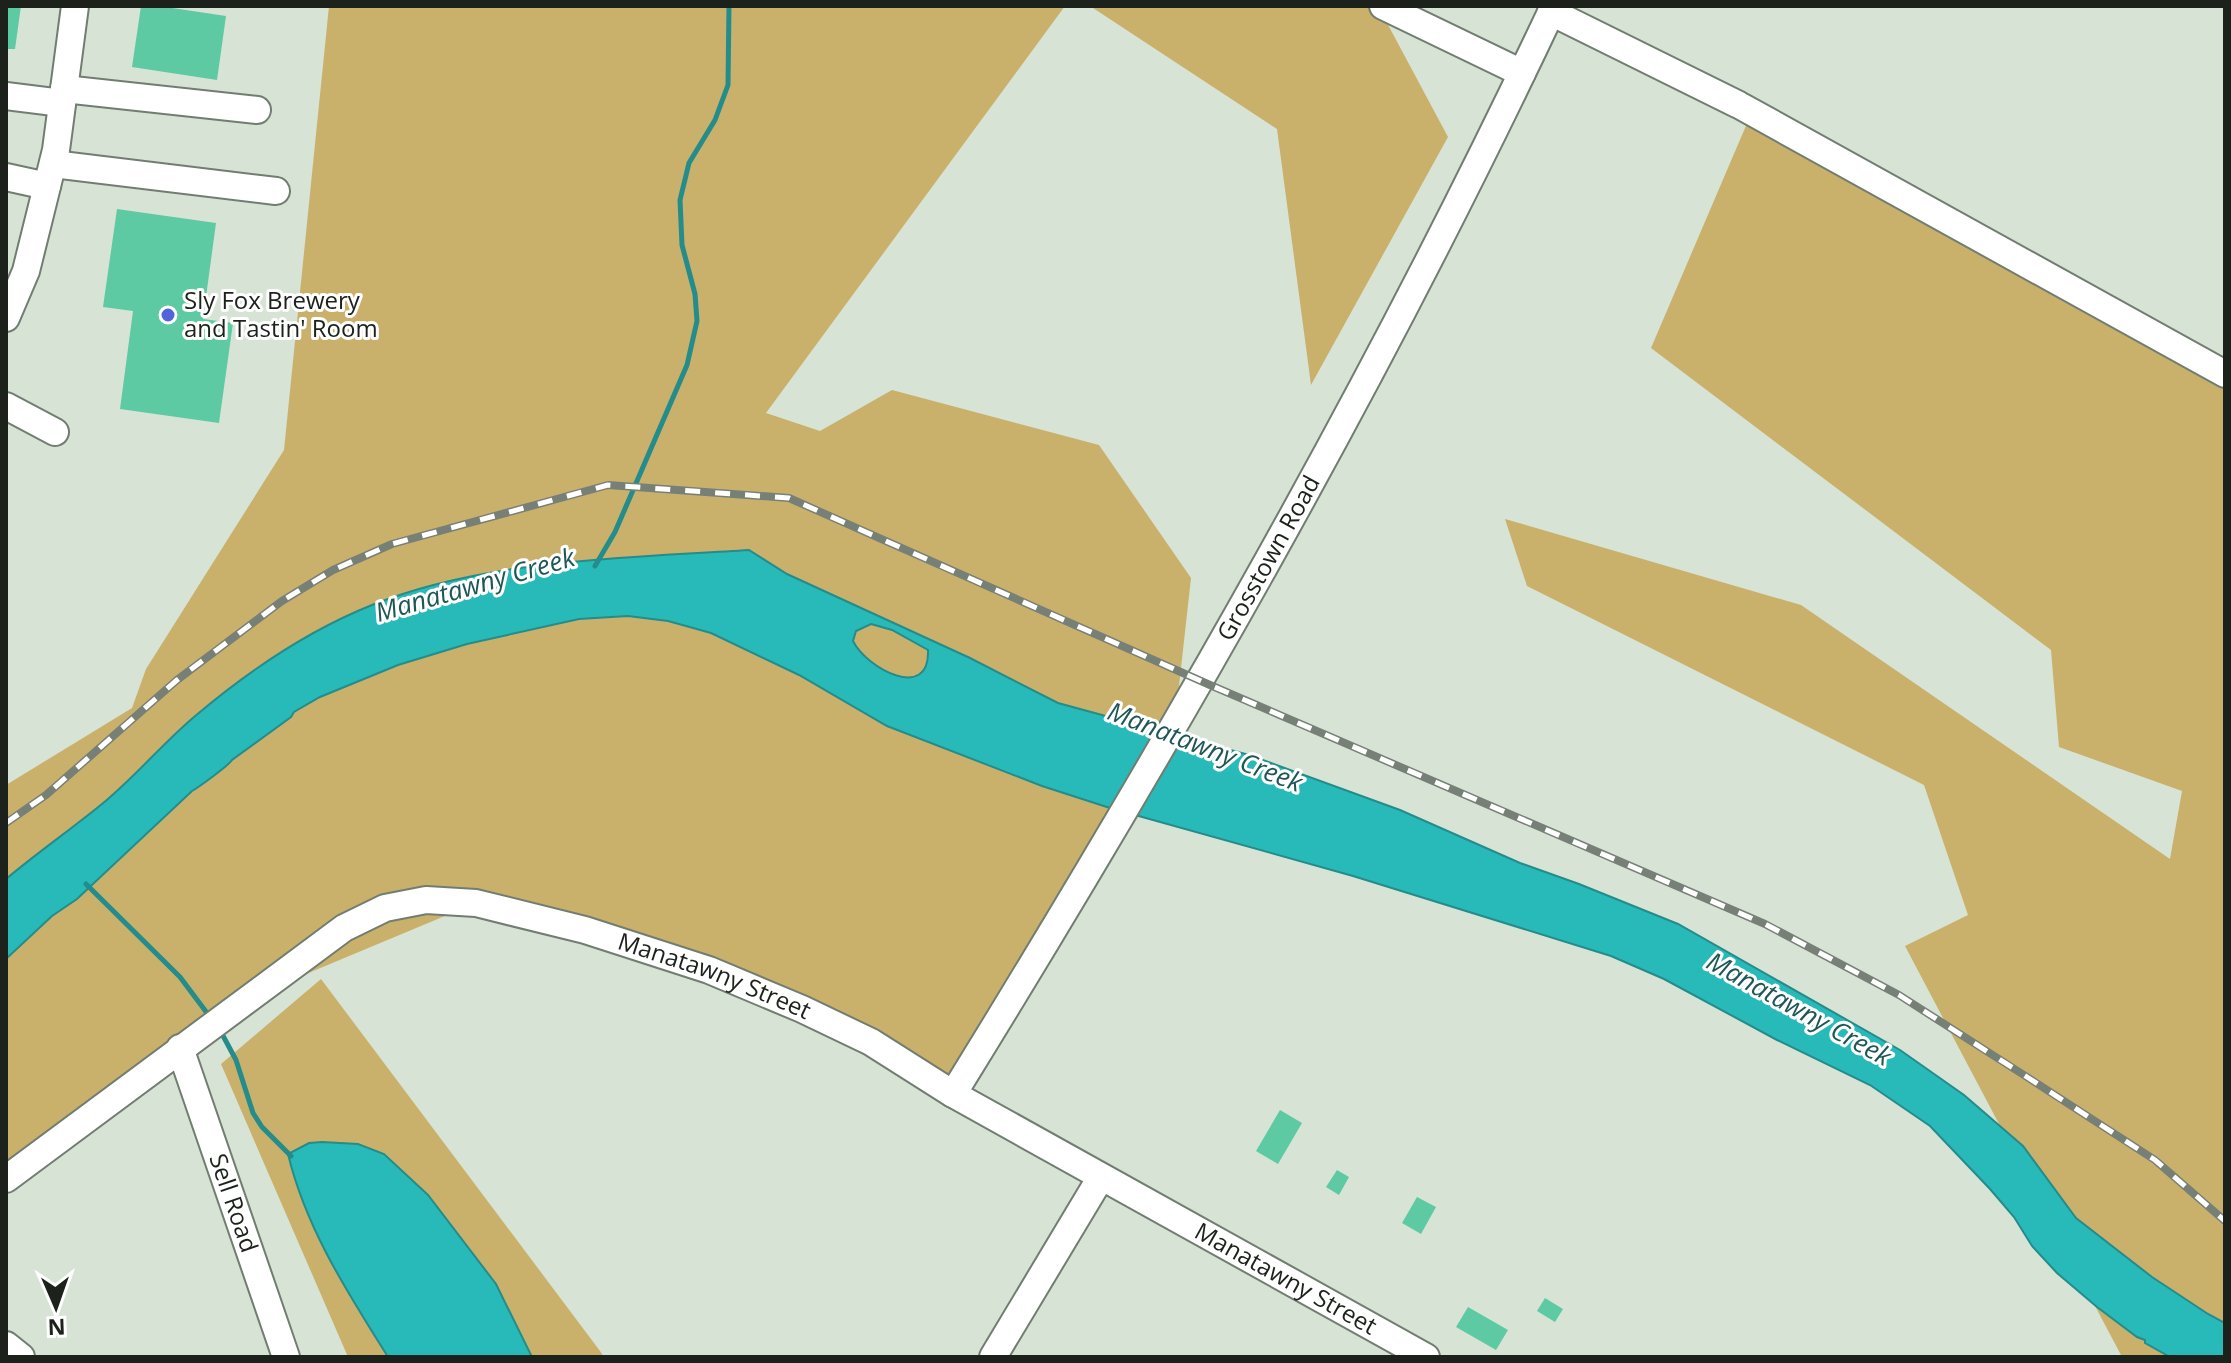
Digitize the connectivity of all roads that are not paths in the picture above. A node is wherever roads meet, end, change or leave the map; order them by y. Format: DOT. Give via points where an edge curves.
graph roads {
  1 [pos="75,6"];
  2 [pos="1383,6"];
  3 [pos="1553,9"];
  4 [pos="1522,73"];
  5 [pos="6,96"];
  6 [pos="63,96"];
  7 [pos="257,110"];
  8 [pos="50,175"];
  9 [pos="6,177"];
  10 [pos="276,191"];
  11 [pos="6,318"];
  12 [pos="2225,374"];
  13 [pos="6,406"];
  14 [pos="55,432"];
  15 [pos="180,1048"];
  16 [pos="953,1094"];
  17 [pos="1101,1177"];
  18 [pos="6,1179"];
  19 [pos="6,1345"];
  20 [pos="1001,1355"];
  21 [pos="21,1357"];
  22 [pos="286,1357"];
  23 [pos="1426,1357"];
  1 -- 6 [label="street"];
  2 -- 4 [label="street"];
  3 -- 4 [label="street, Grosstown Road"];
  3 -- 12 [label="street" via="1739,105"];
  4 -- 16 [label="street, Grosstown Road" via="1409,303 1289,526 1112,834"];
  5 -- 6 [label="street"];
  6 -- 7 [label="street"];
  6 -- 8 [label="street"];
  8 -- 9 [label="street"];
  8 -- 10 [label="street"];
  8 -- 11 [label="street" via="26,271"];
  13 -- 14 [label="street"];
  15 -- 16 [label="street, Manatawny Street" via="344,928 385,908 426,900 476,903 585,930 709,970 871,1042"];
  15 -- 18 [label="street, Manatawny Street"];
  15 -- 22 [label="street, Sell Road"];
  16 -- 17 [label="street, Manatawny Street"];
  17 -- 20 [label="street"];
  17 -- 23 [label="street, Manatawny Street"];
  19 -- 21 [label="street"];
}
